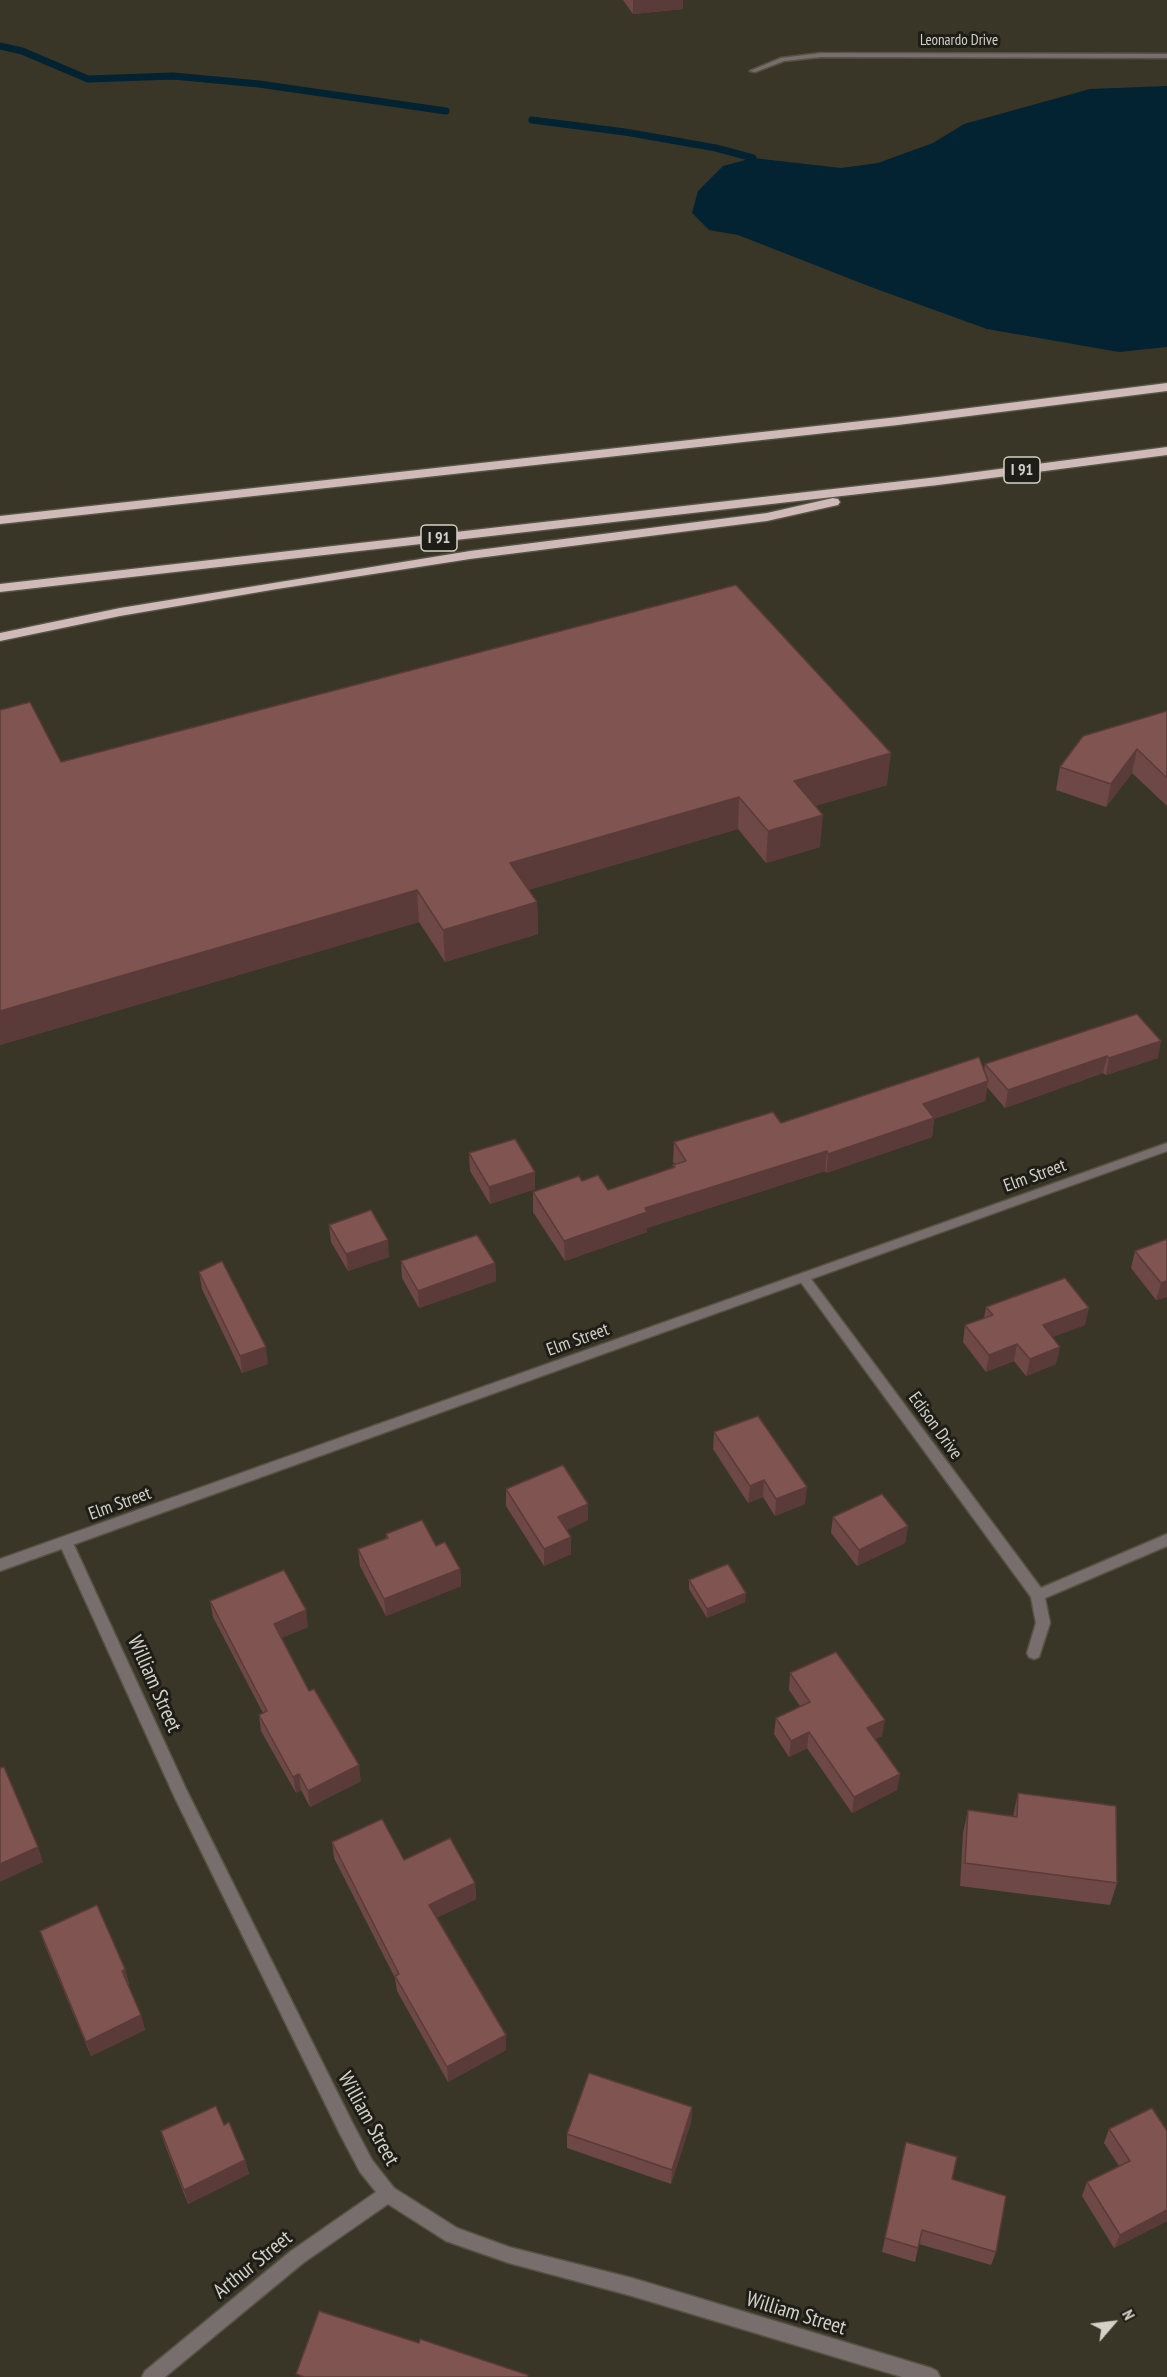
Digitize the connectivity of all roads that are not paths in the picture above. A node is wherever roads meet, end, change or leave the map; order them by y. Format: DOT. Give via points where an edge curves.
graph roads {
  1 [pos="1167,56"];
  2 [pos="753,71"];
  3 [pos="1167,387"];
  4 [pos="1167,451"];
  5 [pos="877,488"];
  6 [pos="0,519"];
  7 [pos="0,588"];
  8 [pos="0,637"];
  9 [pos="1167,1148"];
  10 [pos="804,1278"];
  11 [pos="1167,1540"];
  12 [pos="66,1543"];
  13 [pos="0,1565"];
  14 [pos="1038,1595"];
  15 [pos="1034,1653"];
  16 [pos="388,2194"];
  17 [pos="151,2377"];
  18 [pos="931,2377"];
  1 -- 2 [label="street, Leonardo Drive" via="821,55 783,59"];
  3 -- 6 [label="highway" via="898,421"];
  4 -- 5 [label="highway, I 91"];
  5 -- 7 [label="highway, I 91"];
  5 -- 8 [label="highway" via="777,516 381,568 120,612"];
  9 -- 10 [label="street, Elm Street"];
  10 -- 12 [label="street, Elm Street"];
  10 -- 14 [label="street, Edison Drive"];
  11 -- 14 [label="street"];
  12 -- 13 [label="street, Elm Street"];
  12 -- 16 [label="street, William Street" via="180,1793 345,2128 366,2166"];
  14 -- 15 [label="street, Edison Drive" via="1043,1623"];
  16 -- 17 [label="street, Arthur Street" via="297,2257"];
  16 -- 18 [label="street, William Street" via="452,2235 490,2248"];
}
